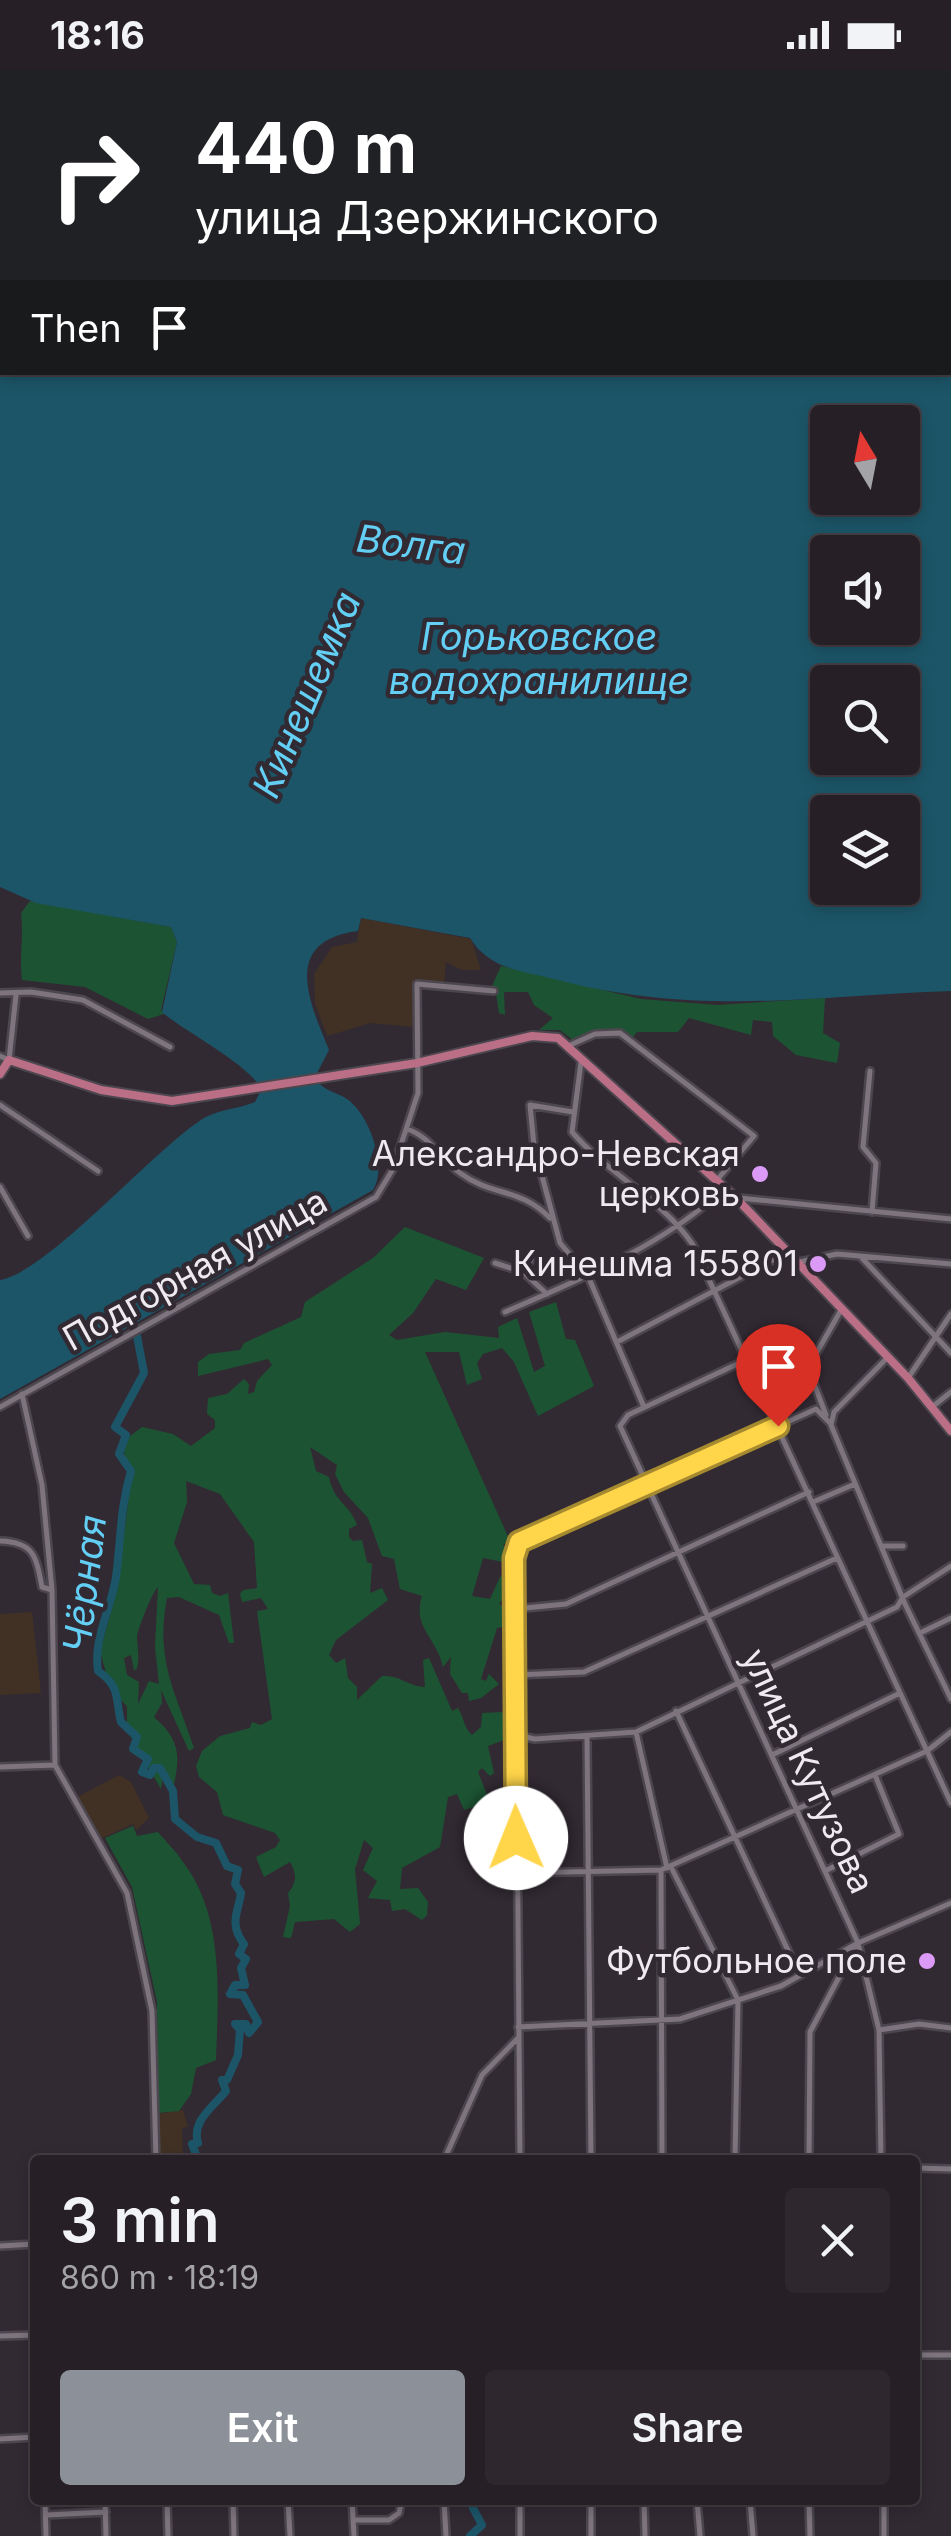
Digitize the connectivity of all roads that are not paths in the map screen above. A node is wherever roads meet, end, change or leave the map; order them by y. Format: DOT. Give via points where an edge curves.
graph roads {
  1 [pos="494,991"];
  2 [pos="0,993"];
  3 [pos="16,994"];
  4 [pos="568,1046"];
  5 [pos="170,1048"];
  6 [pos="5,1058"];
  7 [pos="582,1062"];
  8 [pos="417,1063"];
  9 [pos="870,1071"];
  10 [pos="0,1074"];
  11 [pos="0,1104"];
  12 [pos="573,1112"];
  13 [pos="408,1128"];
  14 [pos="98,1172"];
  15 [pos="717,1180"];
  16 [pos="0,1187"];
  17 [pos="725,1188"];
  18 [pos="736,1198"];
  19 [pos="872,1212"];
  20 [pos="951,1219"];
  21 [pos="552,1220"];
  22 [pos="679,1225"];
  23 [pos="28,1236"];
  24 [pos="786,1253"];
  25 [pos="534,1255"];
  26 [pos="859,1255"];
  27 [pos="496,1263"];
  28 [pos="796,1263"];
  29 [pos="951,1264"];
  30 [pos="523,1272"];
  31 [pos="588,1276"];
  32 [pos="718,1292"];
  33 [pos="547,1294"];
  34 [pos="841,1310"];
  35 [pos="506,1312"];
  36 [pos="951,1314"];
  37 [pos="935,1336"];
  38 [pos="617,1342"];
  39 [pos="951,1353"];
  40 [pos="887,1358"];
  41 [pos="748,1359"];
  42 [pos="908,1378"];
  43 [pos="951,1392"];
  44 [pos="22,1394"];
  45 [pos="0,1407"];
  46 [pos="644,1407"];
  47 [pos="932,1407"];
  48 [pos="829,1421"];
  49 [pos="778,1426"];
  50 [pos="951,1431"];
  51 [pos="855,1484"];
  52 [pos="648,1486"];
  53 [pos="809,1492"];
  54 [pos="813,1502"];
  55 [pos="0,1542"];
  56 [pos="882,1546"];
  57 [pos="903,1546"];
  58 [pos="678,1549"];
  59 [pos="837,1558"];
  60 [pos="951,1566"];
  61 [pos="52,1590"];
  62 [pos="903,1597"];
  63 [pos="515,1609"];
  64 [pos="711,1618"];
  65 [pos="951,1618"];
  66 [pos="867,1623"];
  67 [pos="920,1633"];
  68 [pos="516,1675"];
  69 [pos="738,1683"];
  70 [pos="900,1693"];
  71 [pos="951,1698"];
  72 [pos="676,1711"];
  73 [pos="636,1732"];
  74 [pos="951,1732"];
  75 [pos="516,1735"];
  76 [pos="587,1737"];
  77 [pos="928,1752"];
  78 [pos="774,1754"];
  79 [pos="55,1765"];
  80 [pos="0,1767"];
  81 [pos="874,1775"];
  82 [pos="950,1800"];
  83 [pos="799,1809"];
  84 [pos="735,1837"];
  85 [pos="667,1868"];
  86 [pos="826,1870"];
  87 [pos="588,1871"];
  88 [pos="517,1873"];
  89 [pos="951,1903"];
  90 [pos="858,1943"];
  91 [pos="799,1974"];
  92 [pos="738,2000"];
  93 [pos="659,2021"];
  94 [pos="518,2026"];
  95 [pos="588,2026"];
  96 [pos="951,2028"];
  97 [pos="879,2030"];
  98 [pos="518,2038"];
  99 [pos="156,2155"];
  100 [pos="446,2155"];
  101 [pos="520,2155"];
  102 [pos="591,2155"];
  103 [pos="662,2155"];
  104 [pos="736,2155"];
  105 [pos="809,2155"];
  106 [pos="882,2155"];
  107 [pos="920,2168"];
  108 [pos="951,2169"];
  109 [pos="30,2244"];
  110 [pos="0,2246"];
  111 [pos="30,2335"];
  112 [pos="0,2336"];
  113 [pos="951,2355"];
  114 [pos="920,2356"];
  115 [pos="30,2437"];
  116 [pos="0,2438"];
  117 [pos="45,2505"];
  118 [pos="105,2505"];
  119 [pos="168,2505"];
  120 [pos="234,2505"];
  121 [pos="288,2505"];
  122 [pos="352,2505"];
  123 [pos="401,2505"];
  124 [pos="444,2505"];
  125 [pos="520,2505"];
  126 [pos="590,2505"];
  127 [pos="644,2505"];
  128 [pos="697,2505"];
  129 [pos="750,2505"];
  130 [pos="809,2505"];
  131 [pos="884,2505"];
  132 [pos="106,2512"];
  133 [pos="46,2514"];
  134 [pos="353,2520"];
  135 [pos="46,2536"];
  136 [pos="106,2536"];
  137 [pos="168,2536"];
  138 [pos="234,2536"];
  139 [pos="290,2536"];
  140 [pos="354,2536"];
  141 [pos="446,2536"];
  142 [pos="520,2536"];
  143 [pos="591,2536"];
  144 [pos="645,2536"];
  145 [pos="700,2536"];
  146 [pos="753,2536"];
  147 [pos="810,2536"];
  148 [pos="884,2536"];
  1 -- 8 [label="street, Подгорная улица" via="416,984"];
  2 -- 3 [label="street"];
  3 -- 5 [label="street" via="83,1000"];
  3 -- 6 [label="street"];
  4 -- 7 [label="main road"];
  4 -- 8 [label="main road" via="551,1036 532,1036"];
  4 -- 15 [label="street" via="594,1034 620,1033 754,1136"];
  6 -- 8 [label="main road" via="158,1101"];
  6 -- 10 [label="main road"];
  7 -- 12 [label="street"];
  7 -- 15 [label="main road"];
  8 -- 13 [label="street, Подгорная улица" via="418,1093"];
  9 -- 19 [label="street" via="863,1146 876,1163"];
  11 -- 14 [label="street"];
  12 -- 21 [label="street" via="530,1105"];
  12 -- 22 [label="street" via="572,1132 597,1160"];
  13 -- 21 [label="street" via="430,1140 458,1172 527,1197"];
  13 -- 44 [label="street, Подгорная улица" via="387,1183 372,1201"];
  15 -- 17 [label="main road"];
  16 -- 23 [label="street"];
  17 -- 18 [label="main road"];
  17 -- 22 [label="street"];
  18 -- 19 [label="street"];
  18 -- 24 [label="main road"];
  19 -- 20 [label="street"];
  21 -- 31 [label="street" via="560,1243"];
  22 -- 31 [label="street"];
  22 -- 32 [label="street"];
  24 -- 28 [label="main road"];
  24 -- 32 [label="street"];
  25 -- 30 [label="street"];
  26 -- 28 [label="street"];
  26 -- 29 [label="street"];
  26 -- 37 [label="street"];
  27 -- 30 [label="street"];
  28 -- 34 [label="main road"];
  30 -- 33 [label="street"];
  31 -- 33 [label="street"];
  31 -- 38 [label="street"];
  32 -- 38 [label="street"];
  32 -- 41 [label="street"];
  33 -- 35 [label="street"];
  34 -- 40 [label="main road"];
  34 -- 48 [label="street" via="808,1368"];
  36 -- 37 [label="street"];
  37 -- 39 [label="street"];
  37 -- 42 [label="street"];
  38 -- 46 [label="street"];
  40 -- 42 [label="main road"];
  40 -- 48 [label="street"];
  41 -- 46 [label="street"];
  41 -- 49 [label="street"];
  42 -- 47 [label="main road"];
  43 -- 47 [label="street"];
  44 -- 45 [label="street, Подгорная улица"];
  44 -- 61 [label="street" via="42,1485"];
  46 -- 52 [label="street, улица Кутузова" via="621,1422"];
  47 -- 50 [label="main road"];
  48 -- 49 [label="street" via="816,1409"];
  48 -- 51 [label="street"];
  49 -- 52 [label="street"];
  49 -- 53 [label="street"];
  51 -- 54 [label="street"];
  51 -- 56 [label="street"];
  52 -- 58 [label="street, улица Кутузова"];
  52 -- 63 [label="street" via="519,1542"];
  53 -- 54 [label="street"];
  53 -- 58 [label="street"];
  54 -- 59 [label="street"];
  55 -- 61 [label="street" via="30,1548 42,1587"];
  56 -- 57 [label="street"];
  56 -- 62 [label="street"];
  58 -- 63 [label="street" via="566,1604"];
  58 -- 64 [label="street, улица Кутузова"];
  59 -- 64 [label="street"];
  59 -- 66 [label="street"];
  60 -- 62 [label="street"];
  61 -- 79 [label="street"];
  62 -- 66 [label="street"];
  62 -- 67 [label="street"];
  63 -- 68 [label="street"];
  64 -- 68 [label="street" via="584,1672"];
  64 -- 69 [label="street, улица Кутузова"];
  65 -- 67 [label="street"];
  66 -- 69 [label="street"];
  66 -- 70 [label="street"];
  67 -- 71 [label="street"];
  68 -- 75 [label="street"];
  69 -- 72 [label="street"];
  69 -- 78 [label="street, улица Кутузова"];
  70 -- 77 [label="street"];
  70 -- 78 [label="street"];
  72 -- 73 [label="street"];
  72 -- 84 [label="street"];
  73 -- 76 [label="street"];
  73 -- 85 [label="street"];
  74 -- 77 [label="street"];
  75 -- 76 [label="street"];
  75 -- 88 [label="street"];
  76 -- 87 [label="street"];
  77 -- 81 [label="street"];
  77 -- 82 [label="street"];
  78 -- 83 [label="street, улица Кутузова"];
  79 -- 80 [label="street"];
  79 -- 99 [label="street" via="122,1880 132,1912 152,2010"];
  81 -- 83 [label="street"];
  81 -- 86 [label="street" via="900,1834"];
  83 -- 84 [label="street"];
  83 -- 86 [label="street, улица Кутузова"];
  84 -- 85 [label="street"];
  84 -- 91 [label="street"];
  85 -- 87 [label="street"];
  85 -- 92 [label="street"];
  85 -- 93 [label="street"];
  86 -- 90 [label="street, улица Кутузова"];
  87 -- 88 [label="street"];
  87 -- 95 [label="street"];
  88 -- 94 [label="street"];
  89 -- 90 [label="street"];
  90 -- 91 [label="street"];
  90 -- 97 [label="street, улица Кутузова"];
  90 -- 105 [label="street" via="810,2032"];
  91 -- 92 [label="street"];
  92 -- 93 [label="street"];
  92 -- 104 [label="street"];
  93 -- 95 [label="street"];
  93 -- 103 [label="street"];
  94 -- 95 [label="street"];
  94 -- 98 [label="street"];
  95 -- 102 [label="street"];
  96 -- 97 [label="street"];
  97 -- 106 [label="street, улица Кутузова"];
  98 -- 100 [label="street" via="482,2075"];
  98 -- 101 [label="street"];
  107 -- 108 [label="street"];
  109 -- 110 [label="street"];
  111 -- 112 [label="street"];
  113 -- 114 [label="street"];
  115 -- 116 [label="street"];
  117 -- 133 [label="street"];
  118 -- 132 [label="street"];
  119 -- 137 [label="street"];
  120 -- 138 [label="street"];
  121 -- 139 [label="street"];
  122 -- 134 [label="street"];
  123 -- 134 [label="street" via="389,2520"];
  124 -- 141 [label="street"];
  125 -- 142 [label="street"];
  126 -- 143 [label="street"];
  127 -- 144 [label="street"];
  128 -- 145 [label="street"];
  129 -- 146 [label="street"];
  130 -- 147 [label="street"];
  131 -- 148 [label="street"];
  132 -- 133 [label="street"];
  132 -- 136 [label="street"];
  133 -- 135 [label="street"];
  134 -- 140 [label="street"];
}
